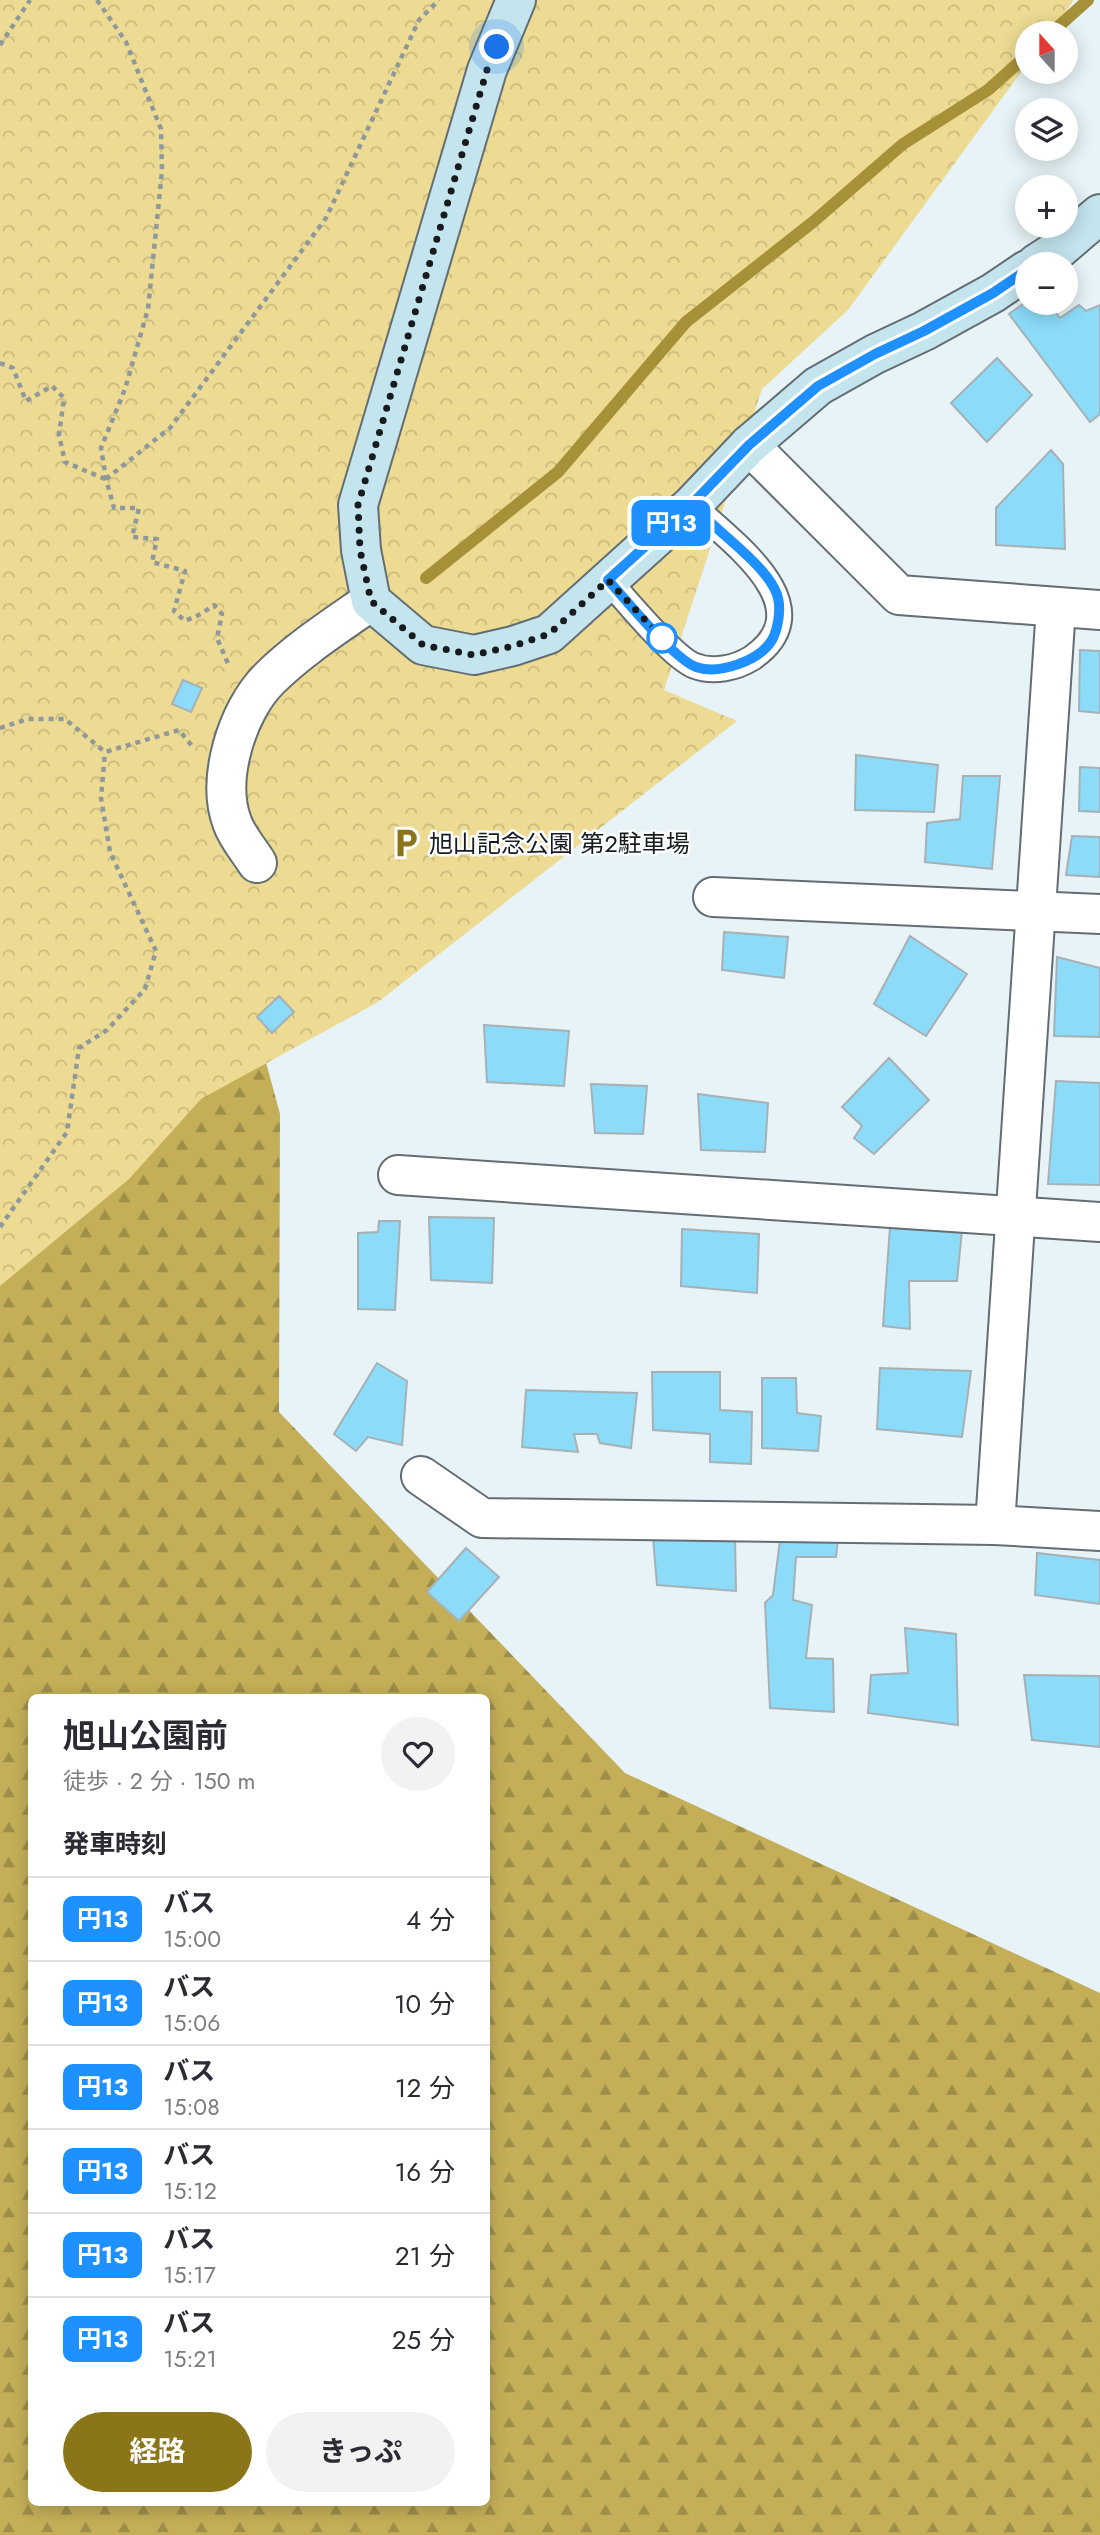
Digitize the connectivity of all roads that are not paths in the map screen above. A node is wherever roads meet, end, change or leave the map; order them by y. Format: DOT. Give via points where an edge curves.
graph roads {
  1 [pos="516,0"];
  2 [pos="1100,214"];
  3 [pos="1055,252"];
  4 [pos="1015,278"];
  5 [pos="749,445"];
  6 [pos="691,505"];
  7 [pos="608,580"];
  8 [pos="371,601"];
  9 [pos="1056,607"];
  10 [pos="1100,610"];
  11 [pos="257,863"];
  12 [pos="713,897"];
  13 [pos="1037,910"];
  14 [pos="1100,914"];
  15 [pos="398,1175"];
  16 [pos="1017,1217"];
  17 [pos="1100,1222"];
  18 [pos="421,1476"];
  19 [pos="995,1525"];
  20 [pos="1100,1531"];
  1 -- 8 [label="street" via="487,70 358,505 360,550"];
  2 -- 3 [label="street"];
  4 -- 5 [label="street" via="818,386"];
  5 -- 6 [label="street"];
  5 -- 9 [label="street" via="899,595"];
  6 -- 7 [label="street"];
  6 -- 7 [label="lane" via="766,575 778,597 778,620 765,647 724,670 696,667 678,655"];
  7 -- 8 [label="street" via="549,634 474,655 423,645"];
  8 -- 11 [label="street" via="268,680 248,708 227,769 225,798 232,825"];
  9 -- 10 [label="street"];
  9 -- 13 [label="street"];
  12 -- 13 [label="street"];
  13 -- 14 [label="street"];
  13 -- 16 [label="street"];
  15 -- 16 [label="street"];
  16 -- 17 [label="street"];
  16 -- 19 [label="street"];
  18 -- 19 [label="street" via="482,1518"];
  19 -- 20 [label="street"];
}
